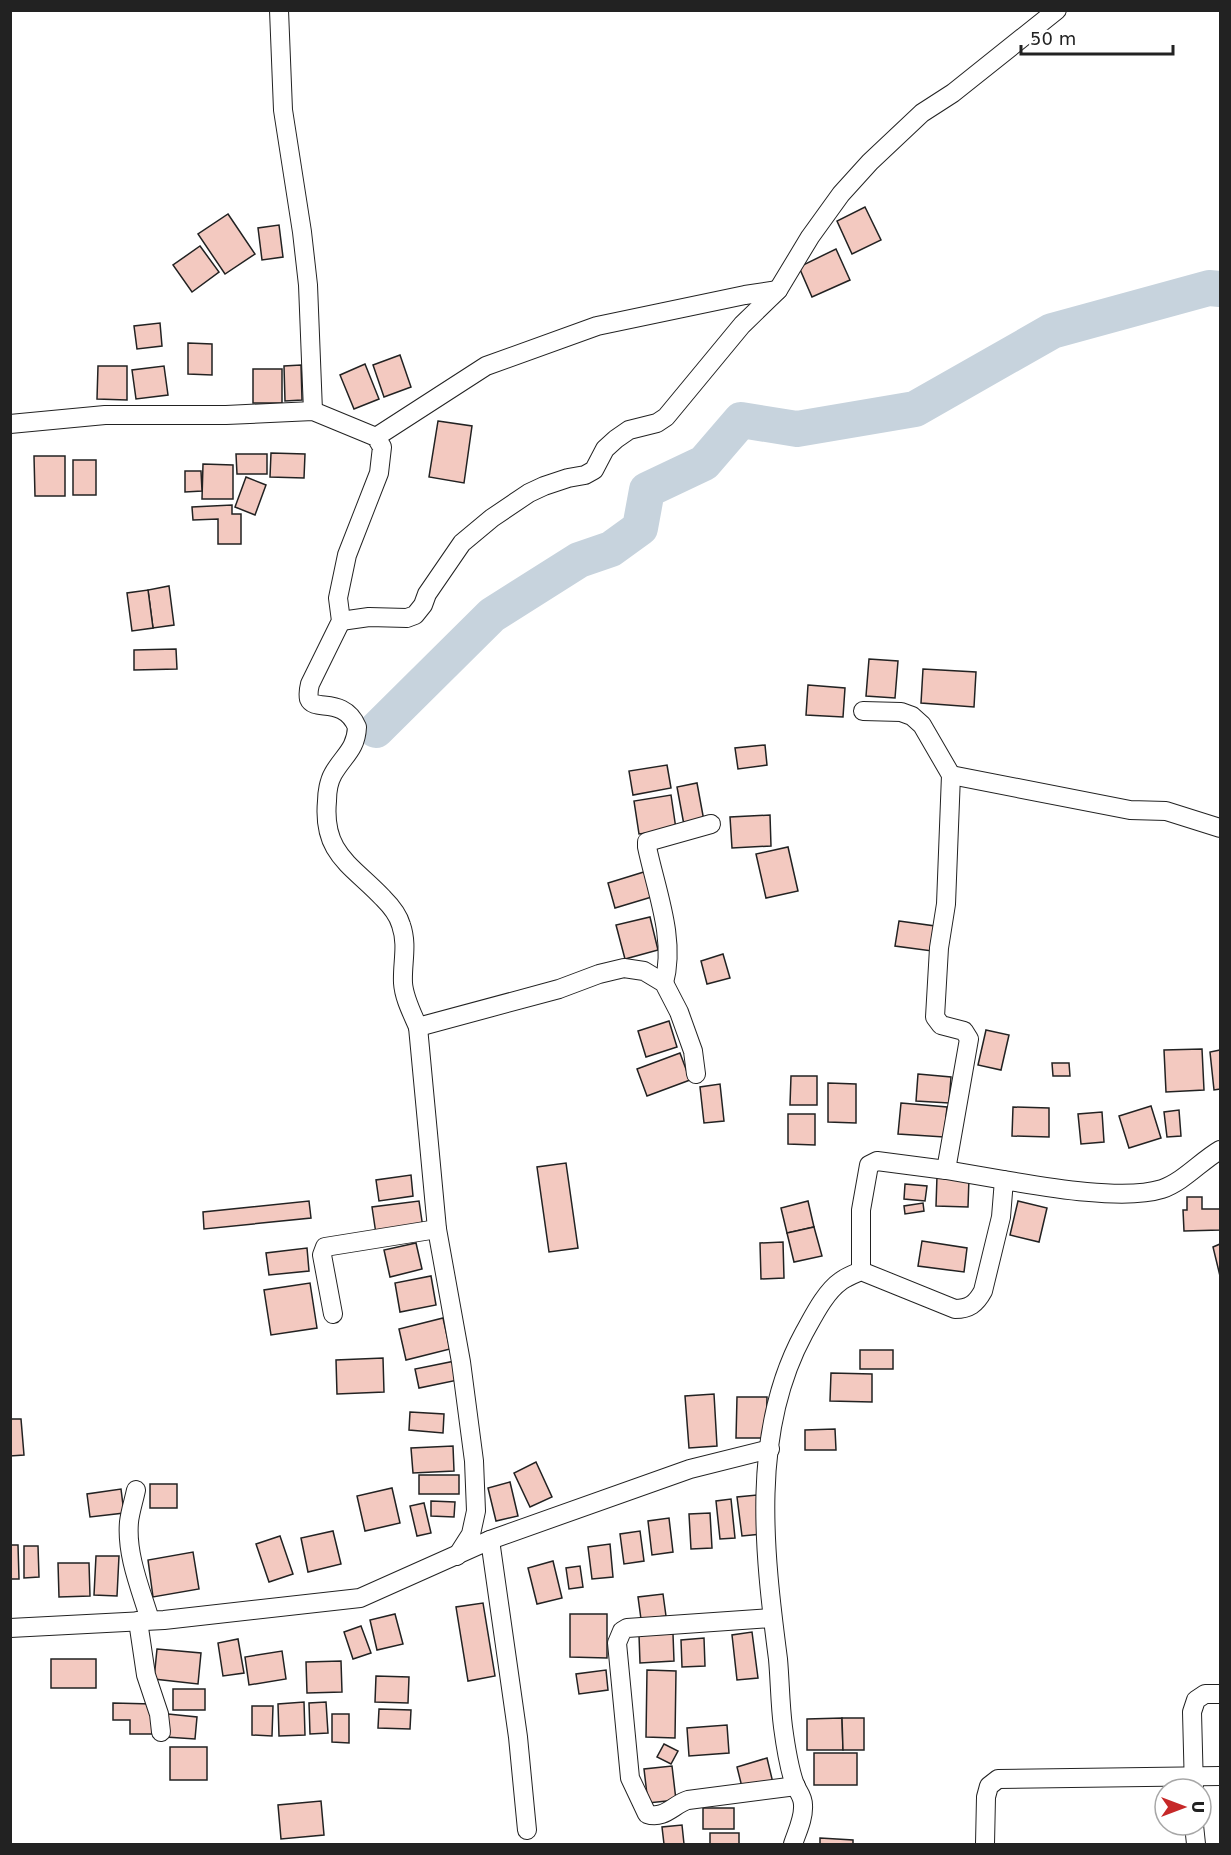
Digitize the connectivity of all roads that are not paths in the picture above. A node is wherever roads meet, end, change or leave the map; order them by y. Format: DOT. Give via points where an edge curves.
graph roads {
  1 [pos="279,10"];
  2 [pos="1057,10"];
  3 [pos="777,290"];
  4 [pos="313,411"];
  5 [pos="10,424"];
  6 [pos="376,437"];
  7 [pos="341,621"];
  8 [pos="863,711"];
  9 [pos="951,775"];
  10 [pos="711,824"];
  11 [pos="1221,828"];
  12 [pos="664,982"];
  13 [pos="418,1027"];
  14 [pos="696,1074"];
  15 [pos="1221,1150"];
  16 [pos="946,1170"];
  17 [pos="1004,1180"];
  18 [pos="437,1229"];
  19 [pos="861,1271"];
  20 [pos="333,1314"];
  21 [pos="770,1449"];
  22 [pos="136,1490"];
  23 [pos="490,1540"];
  24 [pos="456,1557"];
  25 [pos="771,1618"];
  26 [pos="144,1621"];
  27 [pos="10,1628"];
  28 [pos="1221,1694"];
  29 [pos="161,1732"];
  30 [pos="1194,1777"];
  31 [pos="1153,1782"];
  32 [pos="796,1786"];
  33 [pos="527,1830"];
  34 [pos="793,1845"];
  35 [pos="985,1845"];
  1 -- 4 [label="street" via="283,110 308,285"];
  2 -- 3 [label="street" via="922,113 870,162 810,237"];
  3 -- 6 [label="street" via="597,326 486,366"];
  3 -- 7 [label="street" via="742,325 666,417 629,430 605,449 594,470 529,493 462,543 415,615"];
  4 -- 5 [label="street" via="105,415"];
  4 -- 6 [label="street"];
  6 -- 7 [label="street" via="381,447 379,473 347,555 338,598"];
  7 -- 13 [label="street" via="309,693 313,704 350,713 357,727 352,749 332,776 326,801 330,841 339,856 393,908 401,924 406,945 404,993"];
  8 -- 9 [label="street" via="912,716 922,725"];
  9 -- 11 [label="street" via="1130,810 1166,811"];
  9 -- 16 [label="street" via="946,904 935,1017 941,1025 964,1031 969,1039"];
  10 -- 12 [label="street" via="647,842 668,944 669,966"];
  12 -- 13 [label="street" via="644,971 624,968"];
  12 -- 14 [label="street" via="680,1012"];
  13 -- 18 [label="street"];
  15 -- 17 [label="street" via="1174,1182 1143,1192 1117,1194"];
  16 -- 17 [label="street"];
  16 -- 19 [label="street" via="877,1161 869,1165 861,1210"];
  17 -- 19 [label="street" via="1001,1217 983,1291 978,1301 966,1309 955,1309"];
  18 -- 20 [label="street" via="325,1247 322,1255"];
  18 -- 24 [label="street" via="474,1461 476,1511 471,1534"];
  19 -- 21 [label="street" via="832,1291 817,1309 794,1351 780,1393"];
  21 -- 23 [label="street" via="690,1469"];
  21 -- 25 [label="street" via="765,1532"];
  22 -- 26 [label="street" via="129,1522 130,1543"];
  23 -- 24 [label="street"];
  23 -- 33 [label="street"];
  24 -- 26 [label="street" via="360,1598"];
  25 -- 32 [label="street" via="783,1733"];
  25 -- 32 [label="street" via="622,1631 617,1643 630,1778 647,1814 653,1816 667,1813 688,1800"];
  26 -- 27 [label="street"];
  26 -- 29 [label="street" via="146,1675"];
  28 -- 30 [label="street" via="1205,1694 1196,1700 1192,1712"];
  31 -- 35 [label="street" via="998,1779 989,1786 986,1797"];
  32 -- 34 [label="street" via="804,1804"];
}
